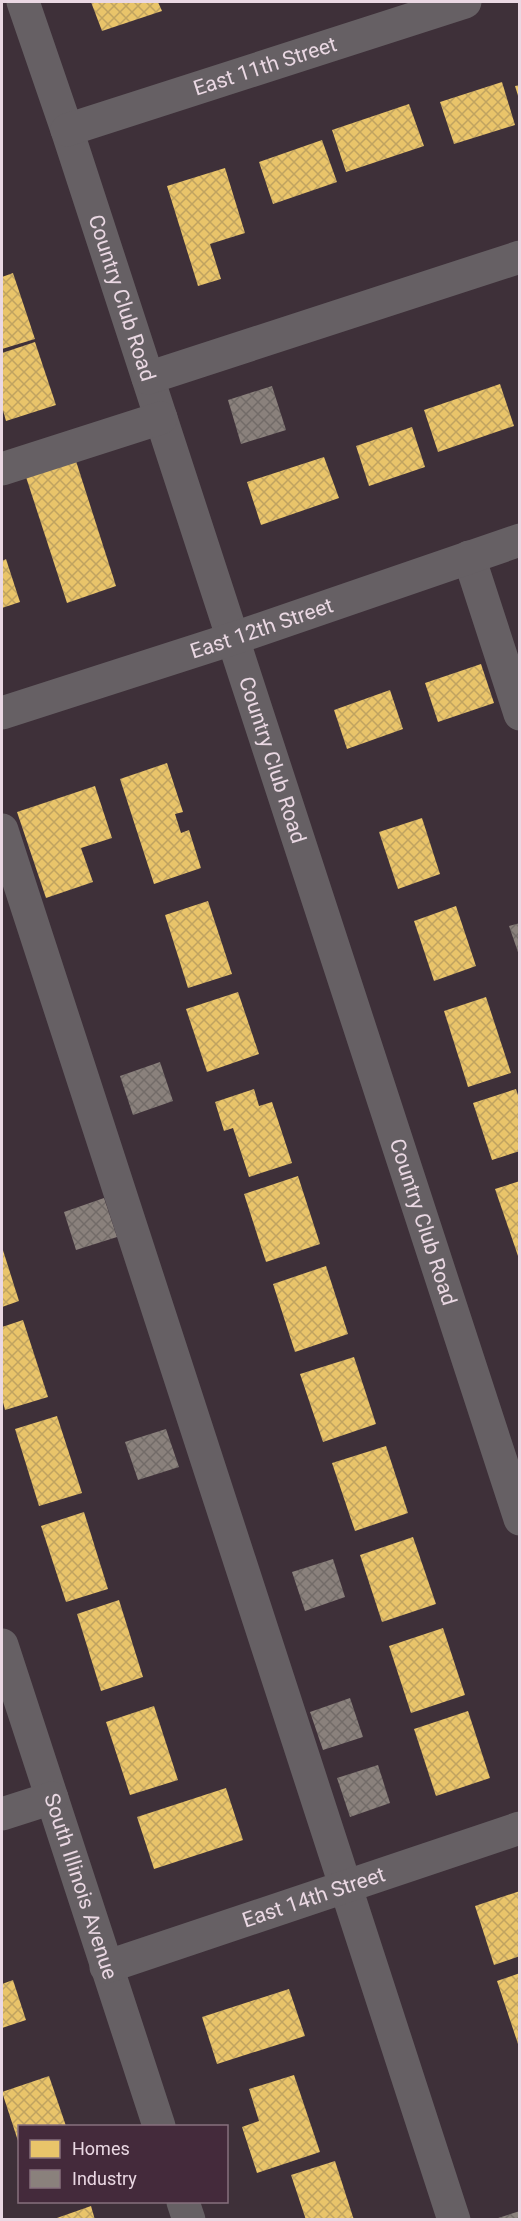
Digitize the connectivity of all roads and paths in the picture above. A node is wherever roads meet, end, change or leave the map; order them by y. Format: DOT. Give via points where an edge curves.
graph roads {
  1 [pos="23,2"];
  2 [pos="465,2"];
  3 [pos="68,130"];
  4 [pos="519,257"];
  5 [pos="148,378"];
  6 [pos="161,418"];
  7 [pos="2,469"];
  8 [pos="519,540"];
  9 [pos="469,557"];
  10 [pos="232,639"];
  11 [pos="2,713"];
  12 [pos="519,714"];
  13 [pos="2,830"];
  14 [pos="519,1519"];
  15 [pos="2,1645"];
  16 [pos="52,1798"];
  17 [pos="2,1814"];
  18 [pos="519,1828"];
  19 [pos="345,1887"];
  20 [pos="106,1967"];
  21 [pos="158,2125"];
  22 [pos="183,2203"];
  23 [pos="189,2220"];
  24 [pos="454,2220"];
  1 -- 3 [label="street, Country Club Road"];
  2 -- 3 [label="street, East 11th Street"];
  3 -- 5 [label="street, Country Club Road"];
  4 -- 5 [label="street"];
  5 -- 6 [label="street, Country Club Road"];
  6 -- 7 [label="street"];
  6 -- 10 [label="street, Country Club Road"];
  8 -- 9 [label="street, East 12th Street"];
  9 -- 10 [label="street, East 12th Street"];
  9 -- 12 [label="street"];
  10 -- 11 [label="street, East 12th Street"];
  10 -- 14 [label="street, Country Club Road"];
  13 -- 19 [label="street"];
  15 -- 16 [label="street, South Illinois Avenue"];
  16 -- 17 [label="street"];
  16 -- 20 [label="street, South Illinois Avenue"];
  18 -- 19 [label="street, East 14th Street"];
  19 -- 20 [label="street, East 14th Street"];
  19 -- 24 [label="street"];
  20 -- 21 [label="street, South Illinois Avenue"];
  22 -- 23 [label="street"];
}
